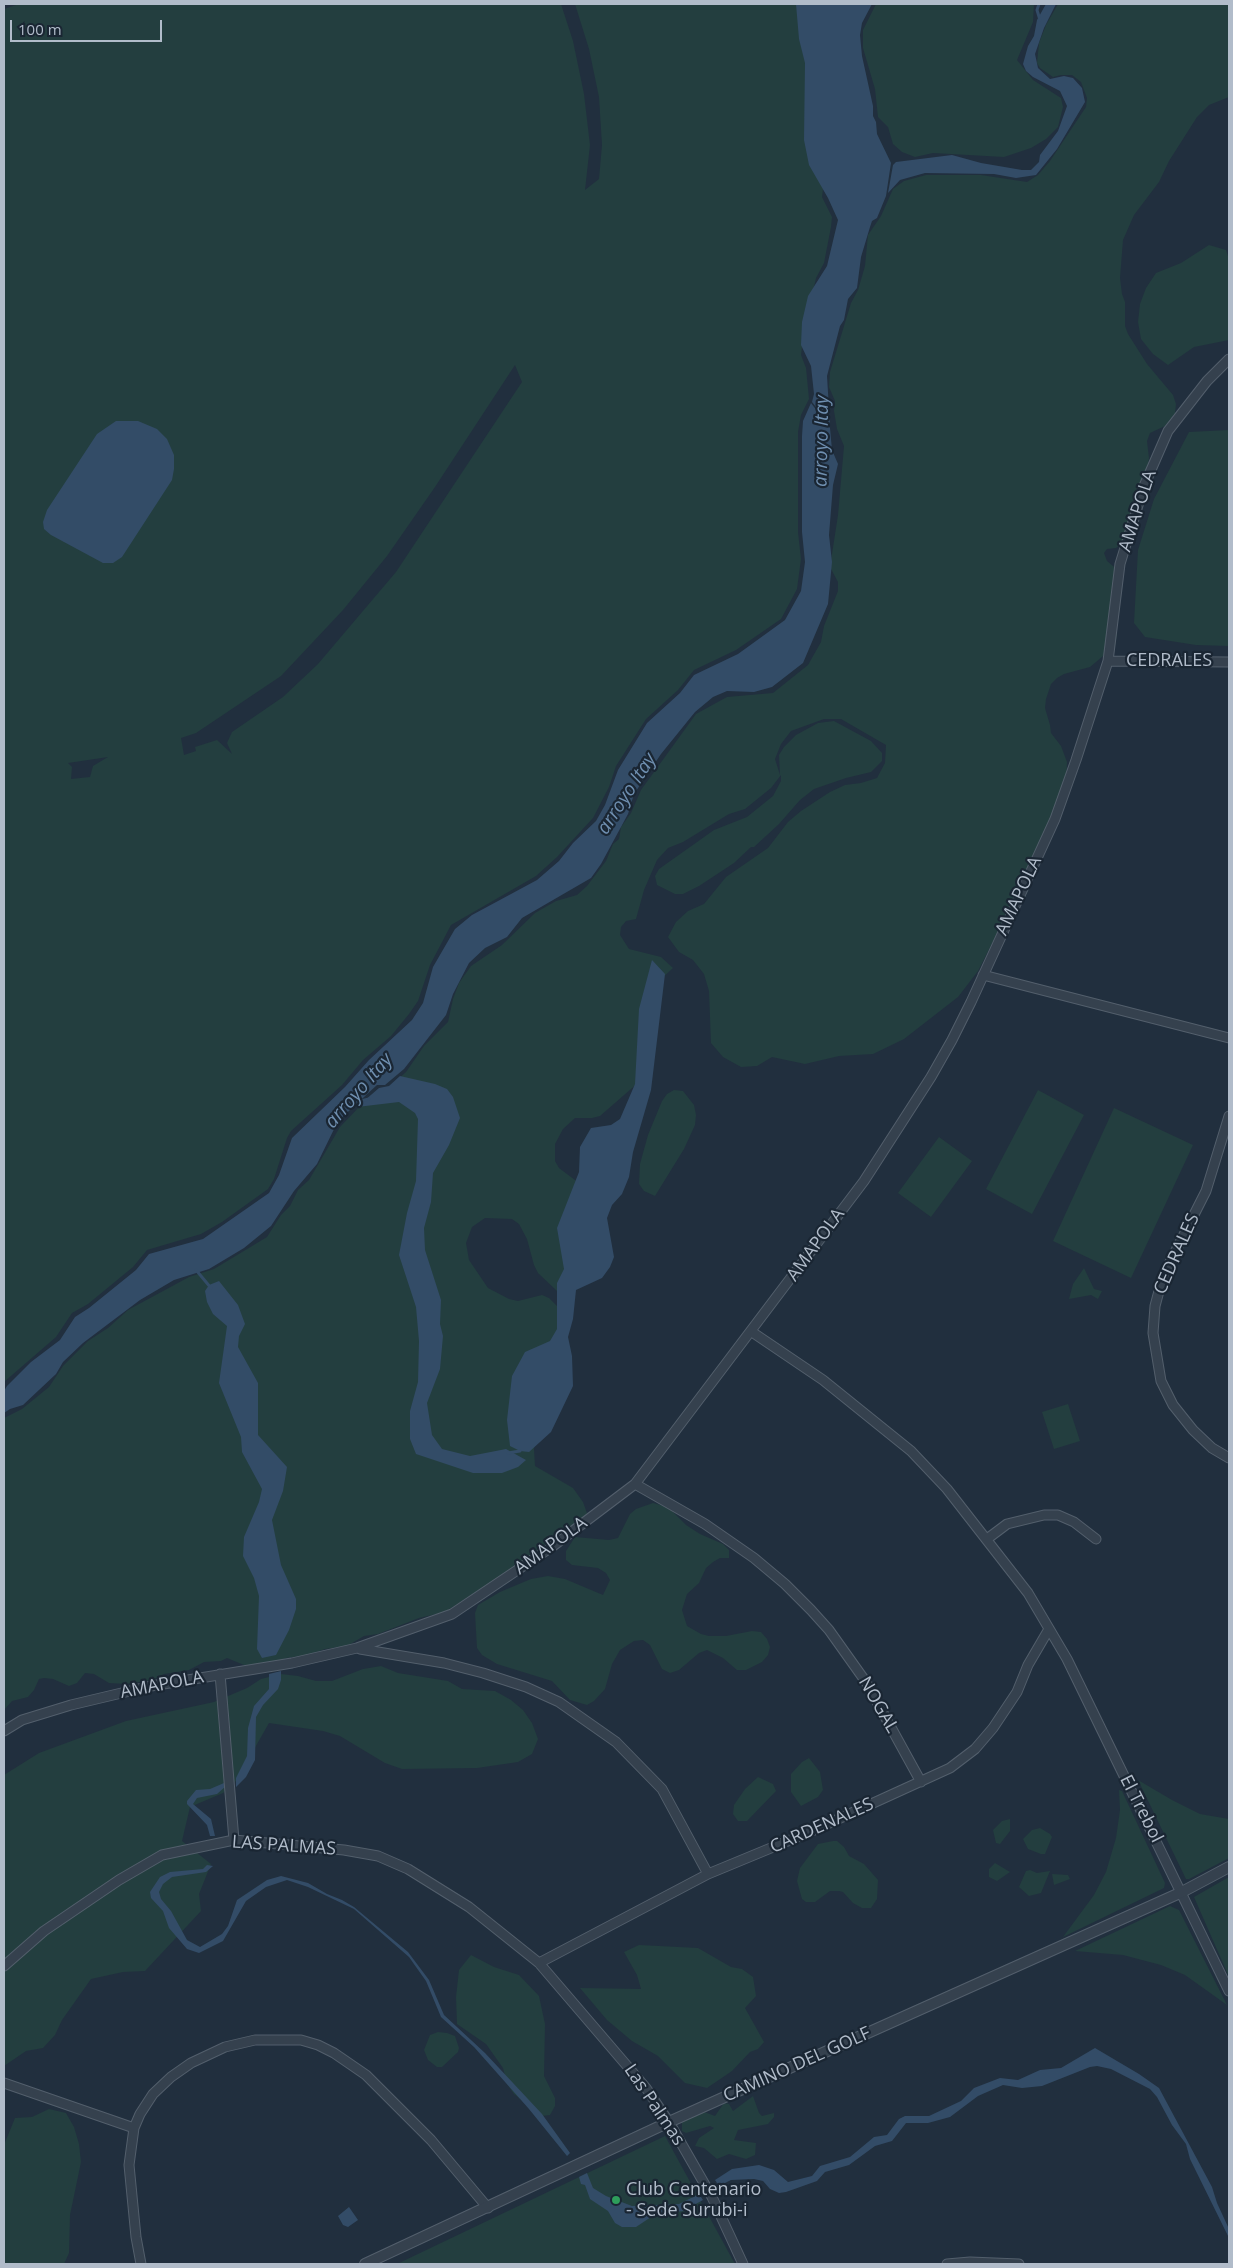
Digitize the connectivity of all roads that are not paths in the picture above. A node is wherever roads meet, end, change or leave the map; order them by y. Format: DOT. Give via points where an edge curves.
graph roads {
  1 [pos="1229,359"];
  2 [pos="1108,661"];
  3 [pos="1229,662"];
  4 [pos="983,975"];
  5 [pos="1229,1038"];
  6 [pos="1229,1116"];
  7 [pos="752,1332"];
  8 [pos="1229,1458"];
  9 [pos="635,1484"];
  10 [pos="987,1539"];
  11 [pos="1096,1539"];
  12 [pos="1050,1629"];
  13 [pos="357,1648"];
  14 [pos="220,1674"];
  15 [pos="4,1731"];
  16 [pos="921,1782"];
  17 [pos="234,1840"];
  18 [pos="1229,1867"];
  19 [pos="708,1874"];
  20 [pos="1182,1892"];
  21 [pos="539,1962"];
  22 [pos="4,1966"];
  23 [pos="1229,1991"];
  24 [pos="4,2083"];
  25 [pos="669,2122"];
  26 [pos="134,2128"];
  27 [pos="488,2208"];
  28 [pos="141,2264"];
  29 [pos="365,2264"];
  30 [pos="744,2264"];
  31 [pos="947,2264"];
  32 [pos="1019,2264"];
  1 -- 2 [label="street, AMAPOLA" via="1207,381 1168,432 1144,486 1120,564"];
  2 -- 3 [label="street, CEDRALES"];
  2 -- 4 [label="street, AMAPOLA" via="1055,819"];
  4 -- 5 [label="street"];
  4 -- 7 [label="street, AMAPOLA" via="952,1040 864,1181"];
  6 -- 8 [label="street, CEDRALES" via="1206,1191 1163,1276 1155,1306 1153,1333 1161,1381 1173,1405 1212,1448"];
  7 -- 9 [label="street, AMAPOLA"];
  7 -- 10 [label="street, El Trebol" via="823,1380 911,1451 948,1489"];
  9 -- 13 [label="street, AMAPOLA" via="554,1546 452,1614"];
  9 -- 16 [label="street, NOGAL" via="705,1524 785,1584 829,1630 866,1682"];
  10 -- 11 [label="street" via="1006,1524 1044,1515 1058,1515 1074,1522"];
  10 -- 12 [label="street, El Trebol"];
  12 -- 16 [label="street, CARDENALES" via="994,1728 975,1749 950,1768"];
  12 -- 20 [label="street, El Trebol"];
  13 -- 14 [label="street, AMAPOLA"];
  13 -- 19 [label="street" via="444,1663 526,1687 559,1702 616,1742 662,1789"];
  14 -- 15 [label="street, AMAPOLA" via="71,1705 22,1720"];
  14 -- 17 [label="street"];
  16 -- 19 [label="street, CARDENALES"];
  17 -- 21 [label="street, LAS PALMAS" via="378,1856 408,1869 469,1906"];
  17 -- 22 [label="street, LAS PALMAS" via="162,1855 44,1931"];
  18 -- 20 [label="street, CAMINO DEL GOLF"];
  19 -- 21 [label="street, CARDENALES"];
  20 -- 23 [label="street, El Trebol"];
  20 -- 25 [label="street, CAMINO DEL GOLF"];
  21 -- 25 [label="street, Las Palmas" via="625,2061"];
  24 -- 26 [label="street"];
  25 -- 27 [label="street, CAMINO DEL GOLF"];
  25 -- 30 [label="street, Las Palmas" via="712,2197"];
  26 -- 27 [label="street" via="153,2094 191,2062 225,2047 255,2040 301,2040 334,2053 366,2076 431,2140"];
  26 -- 28 [label="street" via="129,2165"];
  27 -- 29 [label="street, CAMINO DEL GOLF"];
  31 -- 32 [label="street"];
}
